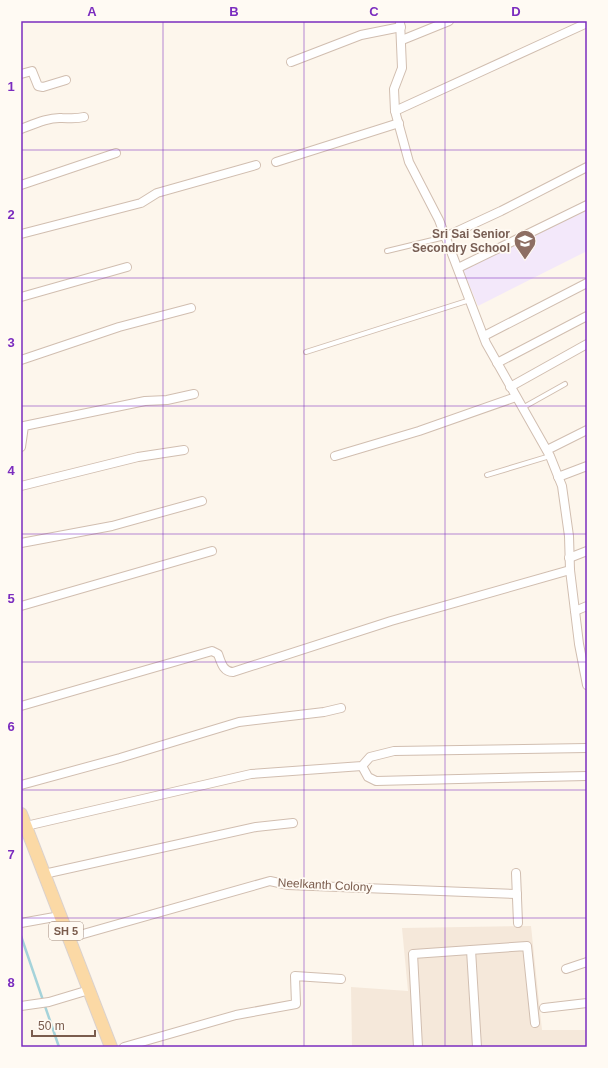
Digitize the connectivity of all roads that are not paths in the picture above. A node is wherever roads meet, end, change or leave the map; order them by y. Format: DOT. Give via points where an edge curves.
graph roads {
  1 [pos="449,21"];
  2 [pos="587,23"];
  3 [pos="401,24"];
  4 [pos="402,40"];
  5 [pos="291,62"];
  6 [pos="21,74"];
  7 [pos="66,80"];
  8 [pos="395,111"];
  9 [pos="84,117"];
  10 [pos="399,124"];
  11 [pos="21,128"];
  12 [pos="116,153"];
  13 [pos="276,162"];
  14 [pos="256,166"];
  15 [pos="587,167"];
  16 [pos="21,185"];
  17 [pos="587,205"];
  18 [pos="21,234"];
  19 [pos="445,237"];
  20 [pos="388,251"];
  21 [pos="127,267"];
  22 [pos="458,268"];
  23 [pos="587,283"];
  24 [pos="21,297"];
  25 [pos="470,300"];
  26 [pos="191,308"];
  27 [pos="587,316"];
  28 [pos="484,336"];
  29 [pos="587,344"];
  30 [pos="306,352"];
  31 [pos="21,360"];
  32 [pos="497,363"];
  33 [pos="565,384"];
  34 [pos="510,388"];
  35 [pos="194,394"];
  36 [pos="516,397"];
  37 [pos="524,407"];
  38 [pos="23,426"];
  39 [pos="587,430"];
  40 [pos="21,447"];
  41 [pos="184,450"];
  42 [pos="548,453"];
  43 [pos="335,456"];
  44 [pos="587,466"];
  45 [pos="487,475"];
  46 [pos="558,477"];
  47 [pos="21,486"];
  48 [pos="202,501"];
  49 [pos="21,543"];
  50 [pos="212,550"];
  51 [pos="587,551"];
  52 [pos="570,558"];
  53 [pos="570,570"];
  54 [pos="21,606"];
  55 [pos="587,606"];
  56 [pos="575,611"];
  57 [pos="587,640"];
  58 [pos="579,644"];
  59 [pos="587,684"];
  60 [pos="21,706"];
  61 [pos="341,708"];
  62 [pos="587,748"];
  63 [pos="362,766"];
  64 [pos="587,776"];
  65 [pos="21,785"];
  66 [pos="21,814"];
  67 [pos="293,824"];
  68 [pos="26,826"];
  69 [pos="516,873"];
  70 [pos="44,874"];
  71 [pos="517,894"];
  72 [pos="60,916"];
  73 [pos="21,923"];
  74 [pos="518,923"];
  75 [pos="69,938"];
  76 [pos="471,950"];
  77 [pos="587,962"];
  78 [pos="566,969"];
  79 [pos="341,979"];
  80 [pos="89,990"];
  81 [pos="587,1003"];
  82 [pos="21,1006"];
  83 [pos="544,1008"];
  84 [pos="535,1023"];
  85 [pos="111,1047"];
  86 [pos="124,1047"];
  87 [pos="418,1047"];
  88 [pos="477,1047"];
  1 -- 4 [label="street"];
  2 -- 8 [label="street"];
  3 -- 4 [label="street"];
  3 -- 5 [label="street" via="361,35"];
  4 -- 8 [label="street" via="402,68 394,88"];
  6 -- 7 [label="street" via="32,71 38,86 43,87"];
  8 -- 10 [label="street"];
  9 -- 11 [label="street" via="42,121"];
  10 -- 13 [label="street"];
  10 -- 19 [label="street" via="409,162"];
  12 -- 16 [label="street"];
  14 -- 18 [label="street" via="157,194 141,203"];
  15 -- 19 [label="street"];
  17 -- 22 [label="street"];
  19 -- 20 [label="lane"];
  19 -- 22 [label="street"];
  21 -- 24 [label="street"];
  22 -- 25 [label="street"];
  23 -- 28 [label="street"];
  25 -- 28 [label="street"];
  25 -- 30 [label="lane"];
  26 -- 31 [label="street" via="119,327"];
  27 -- 32 [label="street"];
  28 -- 32 [label="street"];
  29 -- 34 [label="street"];
  32 -- 34 [label="street"];
  33 -- 37 [label="lane"];
  34 -- 36 [label="street"];
  35 -- 38 [label="street" via="167,400 145,400"];
  36 -- 37 [label="street"];
  36 -- 43 [label="street" via="419,431"];
  37 -- 42 [label="street"];
  38 -- 40 [label="street"];
  39 -- 42 [label="street"];
  41 -- 47 [label="street" via="138,457"];
  42 -- 45 [label="lane"];
  42 -- 46 [label="street"];
  44 -- 46 [label="street"];
  46 -- 52 [label="street" via="562,486"];
  48 -- 49 [label="street" via="112,526"];
  50 -- 54 [label="street"];
  51 -- 52 [label="street"];
  52 -- 53 [label="street"];
  53 -- 56 [label="street"];
  53 -- 60 [label="street" via="391,621 233,672 224,669 218,654 212,651"];
  55 -- 56 [label="street"];
  56 -- 58 [label="street"];
  57 -- 58 [label="street"];
  58 -- 59 [label="street"];
  61 -- 65 [label="street" via="239,722"];
  62 -- 63 [label="street" via="394,751 370,757"];
  63 -- 64 [label="street" via="368,777 376,781"];
  63 -- 68 [label="street" via="251,774"];
  66 -- 68 [label="main road, SH 5"];
  67 -- 70 [label="street" via="256,827"];
  68 -- 70 [label="main road, SH 5"];
  69 -- 71 [label="street"];
  70 -- 72 [label="main road, SH 5"];
  71 -- 74 [label="street"];
  71 -- 75 [label="street, Neelkanth Colony" via="288,885 270,881"];
  72 -- 73 [label="street"];
  72 -- 75 [label="main road, SH 5"];
  75 -- 80 [label="main road, SH 5"];
  76 -- 84 [label="street" via="527,946"];
  76 -- 87 [label="street" via="413,954"];
  76 -- 88 [label="street"];
  77 -- 78 [label="street"];
  79 -- 86 [label="street" via="295,976 296,1004 236,1015"];
  80 -- 82 [label="street" via="49,1002"];
  80 -- 85 [label="main road, SH 5"];
  81 -- 83 [label="street"];
}
